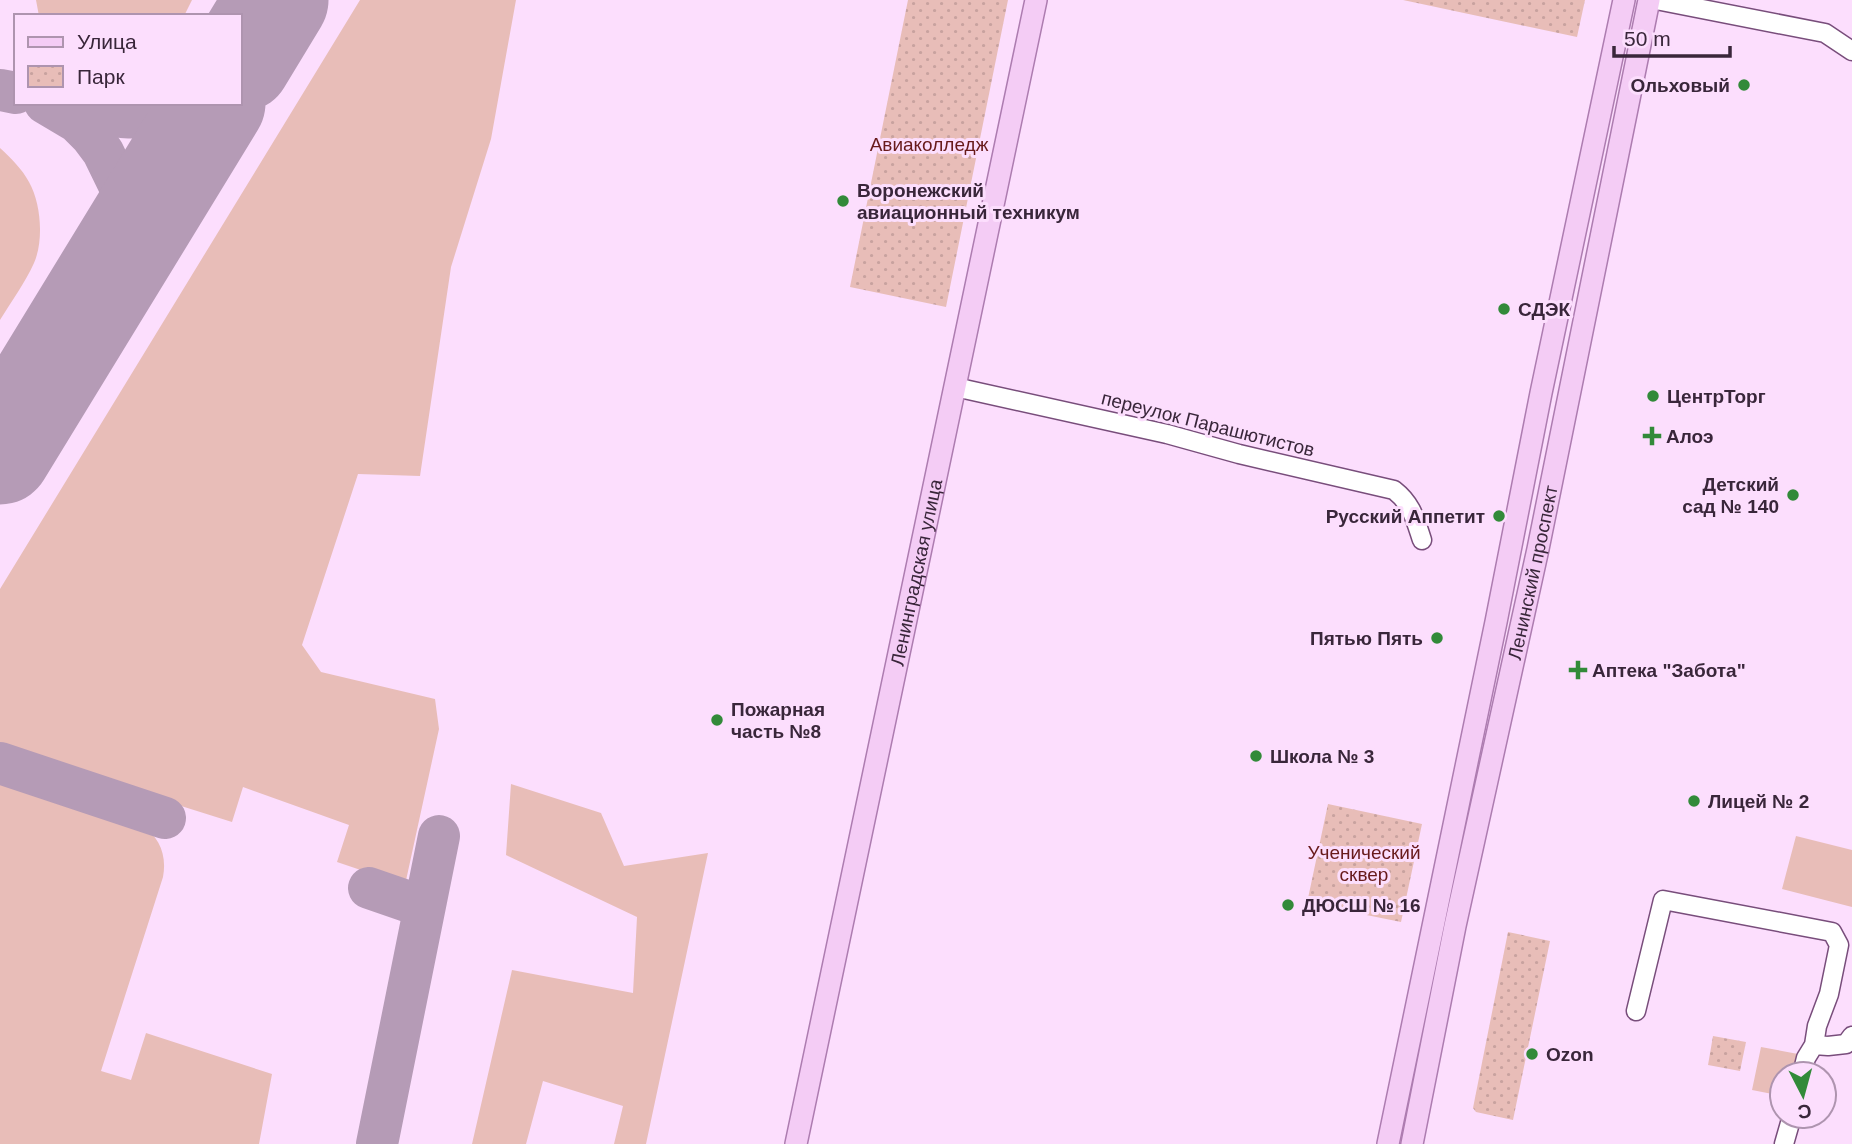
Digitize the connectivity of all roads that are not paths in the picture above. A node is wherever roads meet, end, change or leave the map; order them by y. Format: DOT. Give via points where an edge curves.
graph roads {
  1 [pos="1036,0"];
  2 [pos="1624,0"];
  3 [pos="1649,0"];
  4 [pos="1656,0"];
  5 [pos="1852,51"];
  6 [pos="955,387"];
  7 [pos="1422,540"];
  8 [pos="1636,1011"];
  9 [pos="1849,1040"];
  10 [pos="1814,1045"];
  11 [pos="1806,1060"];
  12 [pos="796,1144"];
  13 [pos="1388,1144"];
  14 [pos="1412,1144"];
  1 -- 6 [label="main road, Ленинградская улица"];
  2 -- 13 [label="main road, Ленинский проспект"];
  3 -- 14 [label="main road, Ленинский проспект"];
  4 -- 5 [label="street" via="1825,33"];
  6 -- 7 [label="street, переулок Парашютистов" via="1394,490 1413,513"];
  6 -- 12 [label="main road, Ленинградская улица"];
  8 -- 10 [label="street" via="1663,900 1832,932 1839,945"];
  9 -- 10 [label="street"];
  10 -- 11 [label="street"];
}
